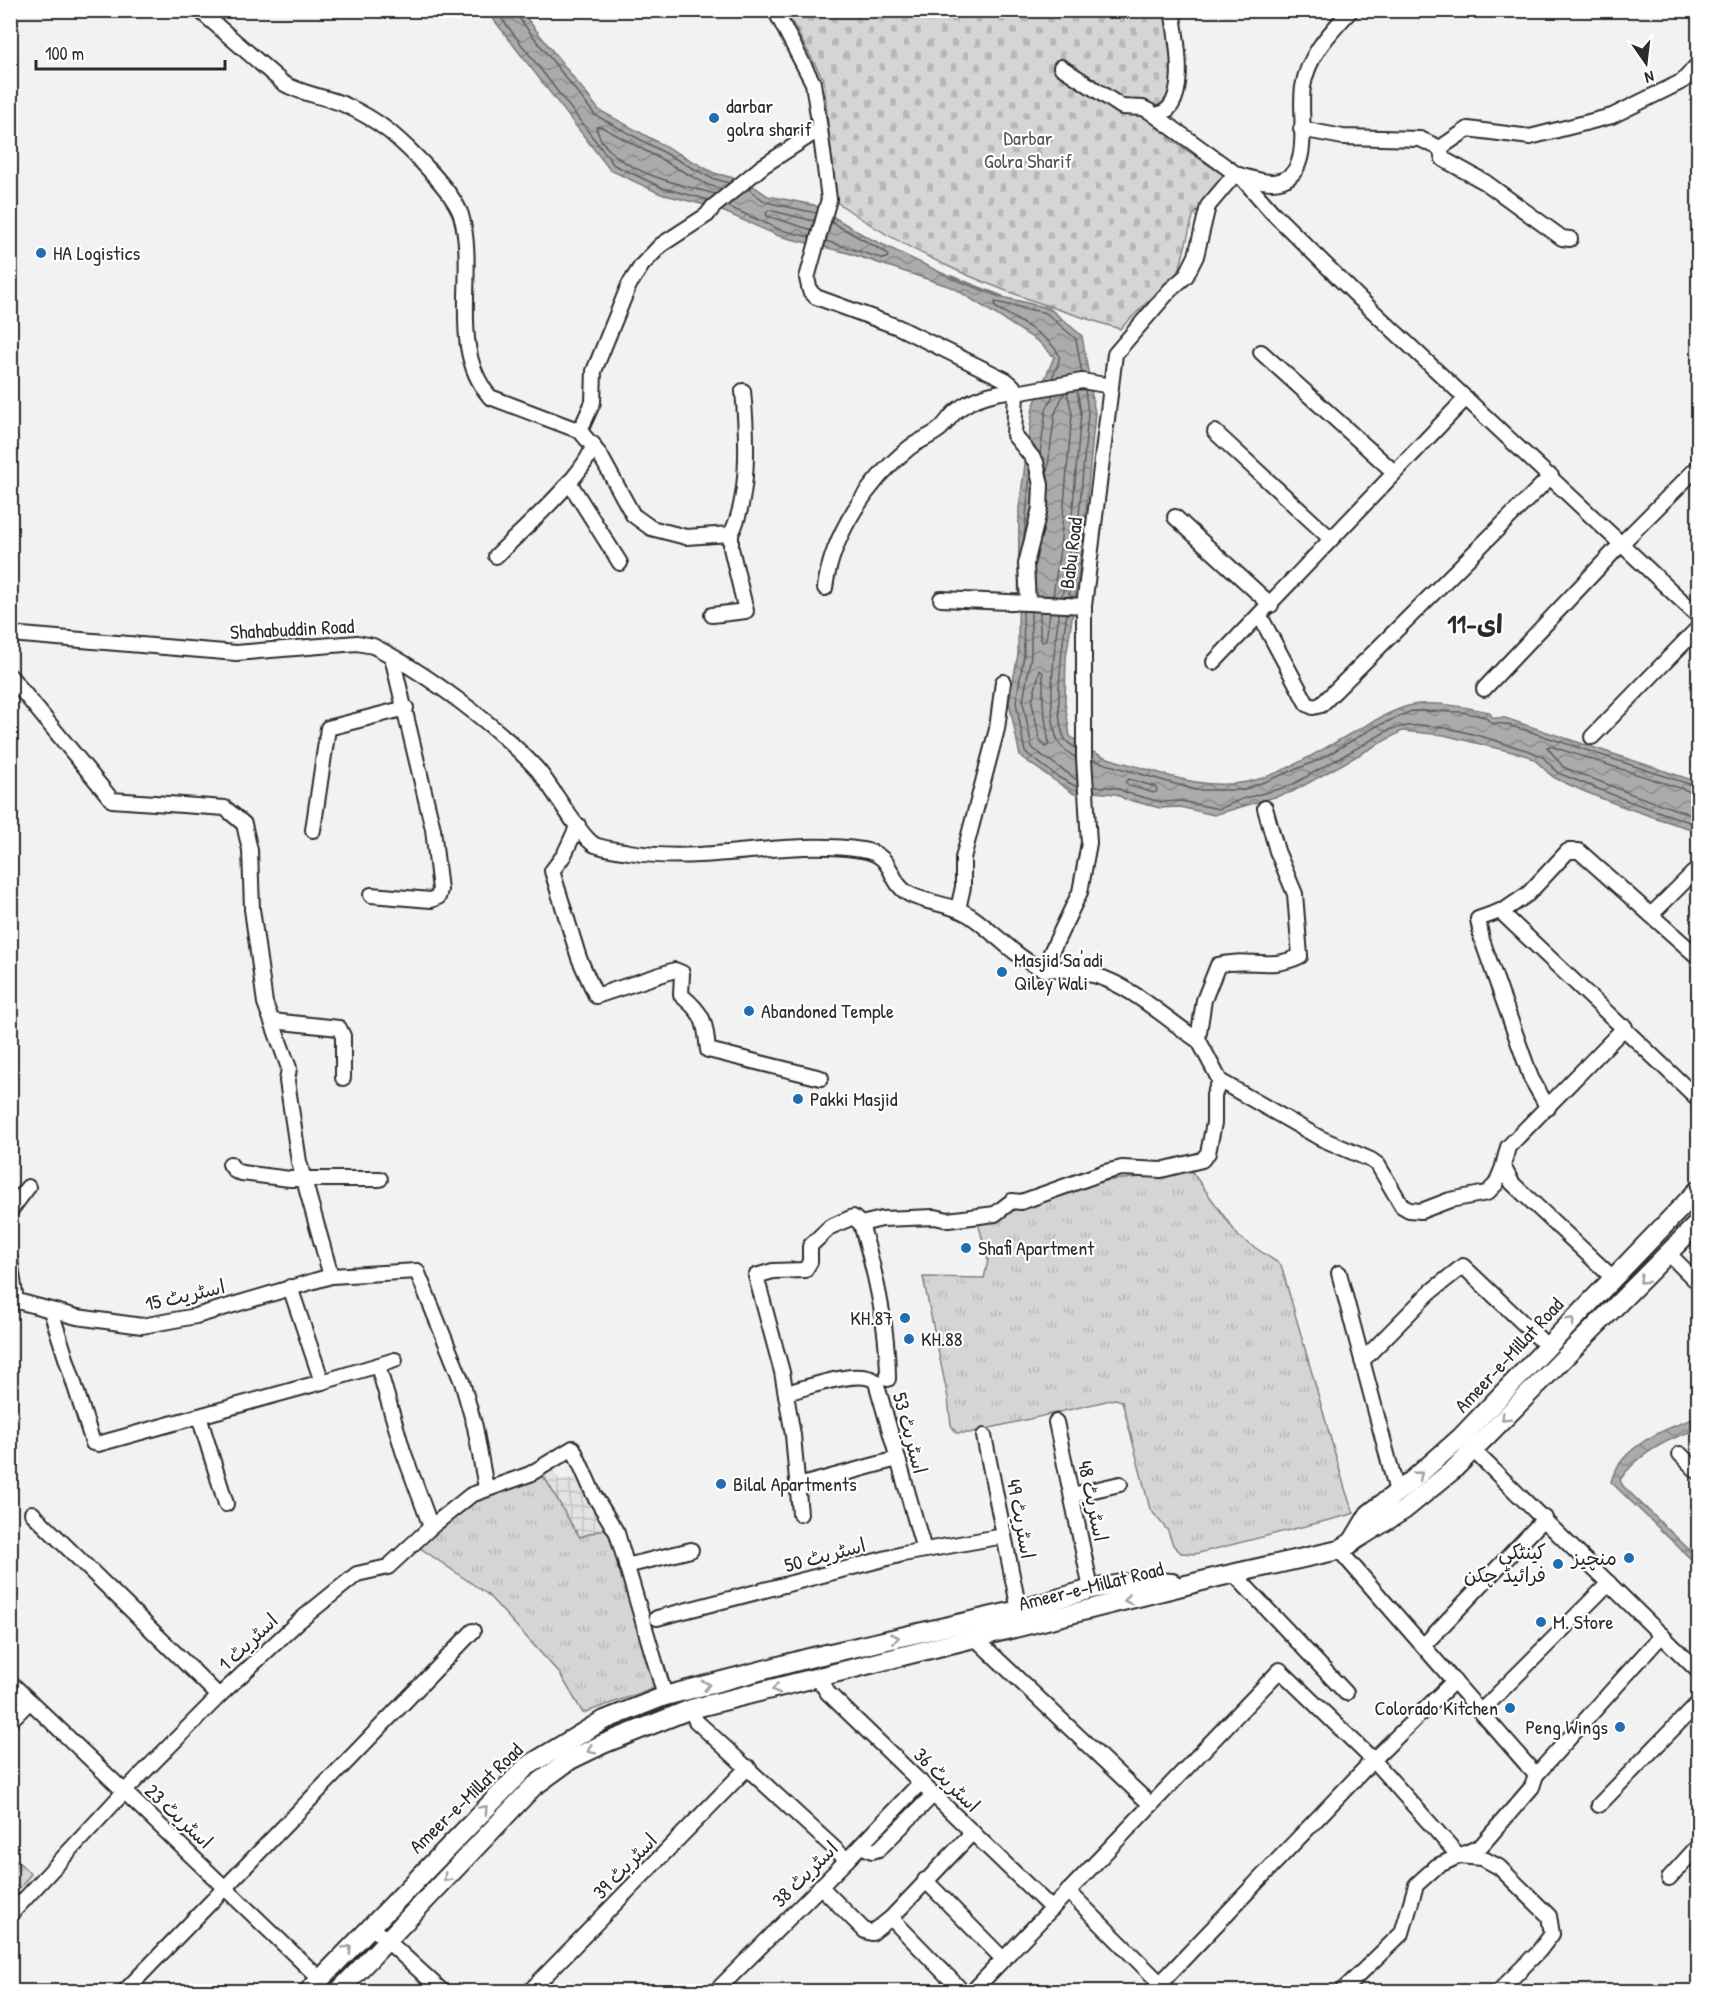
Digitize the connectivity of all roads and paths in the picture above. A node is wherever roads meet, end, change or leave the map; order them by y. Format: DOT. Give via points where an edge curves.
graph roads {
  1 [pos="199,10"];
  2 [pos="775,10"];
  3 [pos="1172,10"];
  4 [pos="1351,10"];
  5 [pos="1698,64"];
  6 [pos="1061,67"];
  7 [pos="1155,115"];
  8 [pos="820,129"];
  9 [pos="1301,129"];
  10 [pos="1440,148"];
  11 [pos="1235,174"];
  12 [pos="1570,240"];
  13 [pos="1261,352"];
  14 [pos="1111,386"];
  15 [pos="743,391"];
  16 [pos="1015,391"];
  17 [pos="1466,398"];
  18 [pos="580,431"];
  19 [pos="1215,432"];
  20 [pos="593,444"];
  21 [pos="1698,467"];
  22 [pos="1394,472"];
  23 [pos="1551,476"];
  24 [pos="569,482"];
  25 [pos="1175,517"];
  26 [pos="731,534"];
  27 [pos="1330,538"];
  28 [pos="1620,545"];
  29 [pos="496,556"];
  30 [pos="620,563"];
  31 [pos="825,588"];
  32 [pos="941,599"];
  33 [pos="1028,603"];
  34 [pos="1271,605"];
  35 [pos="1084,606"];
  36 [pos="712,615"];
  37 [pos="1260,616"];
  38 [pos="1698,616"];
  39 [pos="1698,628"];
  40 [pos="10,634"];
  41 [pos="392,657"];
  42 [pos="1214,662"];
  43 [pos="10,676"];
  44 [pos="1003,682"];
  45 [pos="1484,689"];
  46 [pos="406,708"];
  47 [pos="1592,737"];
  48 [pos="1265,808"];
  49 [pos="578,825"];
  50 [pos="313,830"];
  51 [pos="1693,873"];
  52 [pos="371,895"];
  53 [pos="958,909"];
  54 [pos="1500,911"];
  55 [pos="1651,915"];
  56 [pos="1698,957"];
  57 [pos="1043,969"];
  58 [pos="272,1021"];
  59 [pos="1625,1027"];
  60 [pos="1199,1041"];
  61 [pos="343,1078"];
  62 [pos="820,1078"];
  63 [pos="1220,1081"];
  64 [pos="1698,1099"];
  65 [pos="1548,1108"];
  66 [pos="230,1164"];
  67 [pos="1503,1167"];
  68 [pos="381,1179"];
  69 [pos="304,1180"];
  70 [pos="28,1187"];
  71 [pos="1698,1190"];
  72 [pos="10,1211"];
  73 [pos="1698,1223"];
  74 [pos="861,1224"];
  75 [pos="1653,1238"];
  76 [pos="1669,1254"];
  77 [pos="10,1259"];
  78 [pos="1339,1273"];
  79 [pos="1698,1275"];
  80 [pos="331,1276"];
  81 [pos="1613,1278"];
  82 [pos="290,1287"];
  83 [pos="13,1300"];
  84 [pos="51,1311"];
  85 [pos="1547,1346"];
  86 [pos="396,1360"];
  87 [pos="1362,1361"];
  88 [pos="378,1365"];
  89 [pos="888,1379"];
  90 [pos="322,1382"];
  91 [pos="786,1392"];
  92 [pos="200,1416"];
  93 [pos="1056,1422"];
  94 [pos="984,1436"];
  95 [pos="1466,1444"];
  96 [pos="1680,1454"];
  97 [pos="897,1460"];
  98 [pos="1698,1472"];
  99 [pos="1120,1484"];
  100 [pos="798,1486"];
  101 [pos="486,1488"];
  102 [pos="1397,1492"];
  103 [pos="1072,1495"];
  104 [pos="226,1504"];
  105 [pos="32,1513"];
  106 [pos="800,1514"];
  107 [pos="1545,1518"];
  108 [pos="431,1527"];
  109 [pos="1004,1536"];
  110 [pos="1345,1548"];
  111 [pos="691,1550"];
  112 [pos="924,1550"];
  113 [pos="626,1566"];
  114 [pos="1233,1573"];
  115 [pos="1609,1583"];
  116 [pos="1185,1586"];
  117 [pos="1091,1589"];
  118 [pos="1019,1610"];
  119 [pos="657,1618"];
  120 [pos="473,1631"];
  121 [pos="1662,1635"];
  122 [pos="976,1639"];
  123 [pos="1424,1645"];
  124 [pos="813,1657"];
  125 [pos="1698,1671"];
  126 [pos="818,1678"];
  127 [pos="1454,1681"];
  128 [pos="10,1682"];
  129 [pos="1346,1693"];
  130 [pos="219,1696"];
  131 [pos="665,1696"];
  132 [pos="30,1701"];
  133 [pos="1698,1702"];
  134 [pos="691,1709"];
  135 [pos="1481,1711"];
  136 [pos="10,1721"];
  137 [pos="1372,1760"];
  138 [pos="748,1767"];
  139 [pos="1536,1775"];
  140 [pos="921,1782"];
  141 [pos="124,1792"];
  142 [pos="934,1794"];
  143 [pos="1150,1805"];
  144 [pos="1599,1805"];
  145 [pos="973,1832"];
  146 [pos="861,1846"];
  147 [pos="1698,1846"];
  148 [pos="1459,1856"];
  149 [pos="848,1860"];
  150 [pos="1669,1878"];
  151 [pos="925,1880"];
  152 [pos="820,1886"];
  153 [pos="225,1887"];
  154 [pos="1068,1891"];
  155 [pos="1052,1908"];
  156 [pos="10,1915"];
  157 [pos="891,1918"];
  158 [pos="370,1925"];
  159 [pos="387,1940"];
  160 [pos="1003,1959"];
  161 [pos="314,1985"];
  162 [pos="1351,1988"];
  163 [pos="1161,1989"];
  164 [pos="124,1992"];
  165 [pos="338,1992"];
  166 [pos="442,1992"];
  167 [pos="529,1992"];
  168 [pos="715,1992"];
  169 [pos="963,1992"];
  170 [pos="972,1992"];
  171 [pos="1498,1992"];
  1 -- 18 [label="street" via="283,83 370,118 405,146 437,180 460,213 467,249 465,326 480,386 490,397"];
  2 -- 8 [label="street" via="813,83"];
  3 -- 7 [label="street" via="1176,99 1166,112"];
  4 -- 9 [label="street" via="1318,45 1303,86"];
  5 -- 10 [label="street" via="1683,81 1612,116 1530,137 1468,129"];
  6 -- 7 [label="street" via="1122,107 1143,108"];
  7 -- 11 [label="street"];
  8 -- 16 [label="street" via="829,199 807,278 812,294 924,339 1005,380"];
  8 -- 18 [label="street" via="772,159 707,215 655,251 629,285 594,371 591,410"];
  9 -- 10 [label="street" via="1343,137 1420,139"];
  9 -- 11 [label="street" via="1297,169 1284,180 1270,182"];
  10 -- 12 [label="street" via="1443,159 1485,182"];
  11 -- 14 [label="street, Babu Road" via="1208,206 1199,248 1186,276 1115,354"];
  11 -- 17 [label="street"];
  13 -- 22 [label="street"];
  14 -- 16 [label="street" via="1082,381"];
  14 -- 35 [label="street, Babu Road"];
  15 -- 26 [label="street" via="747,432 744,489 741,514"];
  16 -- 31 [label="street" via="990,395 958,409 940,429 907,450 887,470 846,525"];
  16 -- 33 [label="street" via="1014,435 1036,462 1041,485 1040,508 1026,564"];
  17 -- 22 [label="street"];
  17 -- 23 [label="street"];
  18 -- 20 [label="street"];
  19 -- 27 [label="street"];
  20 -- 24 [label="street" via="590,455"];
  20 -- 26 [label="street" via="629,508 643,524 686,537"];
  21 -- 28 [label="street"];
  22 -- 27 [label="street"];
  23 -- 28 [label="street"];
  23 -- 37 [label="street" via="1321,705 1307,704"];
  24 -- 29 [label="street"];
  24 -- 30 [label="street"];
  25 -- 34 [label="street"];
  26 -- 36 [label="street" via="746,611"];
  27 -- 34 [label="street"];
  28 -- 38 [label="street"];
  28 -- 45 [label="street"];
  32 -- 33 [label="street"];
  33 -- 35 [label="street"];
  34 -- 37 [label="street"];
  35 -- 57 [label="street, Babu Road" via="1084,758 1089,843 1080,892"];
  37 -- 42 [label="street"];
  39 -- 47 [label="street"];
  40 -- 41 [label="street, Shahabuddin Road" via="236,654 357,643 373,646"];
  41 -- 46 [label="street"];
  41 -- 49 [label="street, Shahabuddin Road" via="466,706 508,742 556,791"];
  43 -- 58 [label="street" via="112,800 225,808 244,824 265,1003"];
  44 -- 53 [label="street" via="997,729 963,858"];
  46 -- 50 [label="street" via="328,728"];
  46 -- 52 [label="street" via="433,829 440,890 438,897 431,900"];
  48 -- 60 [label="street" via="1295,894 1300,956 1281,964 1239,961 1218,965 1204,1000"];
  49 -- 53 [label="street, Shahabuddin Road" via="594,844 640,854 702,855 818,846 866,850 888,863 898,884 908,893"];
  49 -- 62 [label="street" via="552,871 579,958 596,996 675,970 682,973 681,995 704,1018 708,1050"];
  51 -- 55 [label="street"];
  53 -- 57 [label="street, Shahabuddin Road"];
  54 -- 55 [label="street" via="1528,894 1568,851 1579,850"];
  54 -- 59 [label="street"];
  54 -- 65 [label="street" via="1478,919 1482,940 1531,1078"];
  55 -- 56 [label="street"];
  57 -- 60 [label="street" via="1110,981"];
  58 -- 61 [label="street" via="339,1028 343,1036"];
  58 -- 69 [label="street" via="289,1068 287,1080"];
  59 -- 64 [label="street"];
  59 -- 65 [label="street"];
  60 -- 63 [label="street"];
  63 -- 67 [label="street" via="1320,1138 1371,1160 1378,1165 1401,1206 1409,1210 1430,1209 1450,1200 1487,1193"];
  63 -- 74 [label="street" via="1214,1095 1208,1153 1197,1163 1161,1170 1122,1168 1106,1172 1021,1202 1012,1201 995,1214 948,1220 882,1219"];
  65 -- 67 [label="street" via="1508,1148"];
  66 -- 69 [label="street" via="242,1173"];
  67 -- 81 [label="street" via="1512,1183"];
  68 -- 69 [label="street"];
  69 -- 80 [label="street"];
  70 -- 72 [label="street"];
  71 -- 75 [label="main road, Ameer-e-Millat Road"];
  73 -- 76 [label="main road, Ameer-e-Millat Road"];
  74 -- 89 [label="street" via="882,1310"];
  74 -- 91 [label="street" via="853,1217 824,1232 810,1246 810,1262 805,1270 773,1271 755,1278"];
  75 -- 76 [label="main road"];
  75 -- 81 [label="main road, Ameer-e-Millat Road"];
  76 -- 79 [label="street" via="1694,1279"];
  76 -- 95 [label="main road, Ameer-e-Millat Road, one-way"];
  77 -- 83 [label="street"];
  78 -- 87 [label="street"];
  80 -- 82 [label="street, اسٹریٹ 15"];
  80 -- 101 [label="street, اسٹریٹ 15" via="417,1271 462,1382"];
  85 -- 81 [label="main road, Ameer-e-Millat Road, one-way"];
  82 -- 84 [label="street, اسٹریٹ 15" via="196,1316 142,1326"];
  82 -- 90 [label="street"];
  83 -- 84 [label="street, اسٹریٹ 15"];
  84 -- 92 [label="street" via="93,1443"];
  85 -- 87 [label="street" via="1463,1266 1429,1293"];
  85 -- 95 [label="main road, Ameer-e-Millat Road"];
  86 -- 88 [label="street"];
  87 -- 102 [label="street"];
  88 -- 90 [label="street"];
  88 -- 108 [label="street"];
  90 -- 92 [label="street"];
  91 -- 97 [label="street, اسٹریٹ 53" via="849,1376 872,1377"];
  91 -- 100 [label="street"];
  92 -- 104 [label="street"];
  93 -- 103 [label="street, اسٹریٹ 48"];
  94 -- 109 [label="street, اسٹریٹ 49"];
  102 -- 95 [label="main road, Ameer-e-Millat Road, one-way"];
  95 -- 107 [label="street"];
  95 -- 110 [label="main road" via="1419,1499"];
  96 -- 98 [label="street"];
  97 -- 100 [label="street"];
  97 -- 112 [label="street, اسٹریٹ 53"];
  99 -- 103 [label="street"];
  100 -- 106 [label="street"];
  101 -- 108 [label="street, اسٹریٹ 1"];
  101 -- 113 [label="street, اسٹریٹ 1" via="530,1474 573,1448 617,1533"];
  102 -- 110 [label="main road, Ameer-e-Millat Road" via="1369,1514"];
  103 -- 117 [label="street, اسٹریٹ 48"];
  105 -- 130 [label="street"];
  107 -- 115 [label="street"];
  107 -- 123 [label="street"];
  108 -- 130 [label="street, اسٹریٹ 1" via="388,1567 357,1574 272,1644"];
  109 -- 112 [label="street, اسٹریٹ 50"];
  109 -- 118 [label="street, اسٹریٹ 49"];
  110 -- 114 [label="main road"];
  110 -- 123 [label="street"];
  111 -- 113 [label="street"];
  112 -- 119 [label="street, اسٹریٹ 50"];
  113 -- 131 [label="street"];
  114 -- 116 [label="main road"];
  114 -- 129 [label="street"];
  115 -- 121 [label="street"];
  115 -- 135 [label="street"];
  116 -- 117 [label="main road, Ameer-e-Millat Road" via="1141,1581"];
  116 -- 122 [label="main road, Ameer-e-Millat Road, one-way"];
  117 -- 118 [label="main road, Ameer-e-Millat Road"];
  124 -- 118 [label="main road, Ameer-e-Millat Road, one-way"];
  120 -- 153 [label="street"];
  121 -- 125 [label="street"];
  121 -- 139 [label="street"];
  122 -- 126 [label="main road, Ameer-e-Millat Road"];
  122 -- 143 [label="street"];
  123 -- 127 [label="street"];
  124 -- 126 [label="main road"];
  131 -- 124 [label="main road, Ameer-e-Millat Road, one-way"];
  126 -- 134 [label="main road, Ameer-e-Millat Road, one-way"];
  126 -- 140 [label="street, اسٹریٹ 36" via="828,1693"];
  127 -- 135 [label="street"];
  127 -- 137 [label="street"];
  128 -- 132 [label="street, اسٹریٹ 23"];
  130 -- 141 [label="street, اسٹریٹ 1"];
  158 -- 131 [label="main road, Ameer-e-Millat Road, one-way" via="526,1767 585,1730"];
  132 -- 136 [label="street"];
  132 -- 141 [label="street, اسٹریٹ 23"];
  133 -- 144 [label="street"];
  134 -- 138 [label="street" via="696,1721"];
  134 -- 159 [label="main road, Ameer-e-Millat Road, one-way" via="603,1744 554,1771 533,1787"];
  135 -- 139 [label="street"];
  137 -- 143 [label="street" via="1280,1670"];
  137 -- 148 [label="street"];
  137 -- 163 [label="street"];
  138 -- 149 [label="street"];
  138 -- 167 [label="street, اسٹریٹ 39"];
  139 -- 148 [label="street" via="1532,1787 1481,1846"];
  140 -- 142 [label="street, اسٹریٹ 36"];
  140 -- 146 [label="street, اسٹریٹ 38"];
  141 -- 153 [label="street, اسٹریٹ 23"];
  141 -- 156 [label="street, اسٹریٹ 1"];
  142 -- 145 [label="street, اسٹریٹ 36"];
  142 -- 146 [label="street" via="879,1849 872,1851"];
  143 -- 154 [label="street"];
  145 -- 151 [label="street"];
  145 -- 155 [label="street, اسٹریٹ 36"];
  146 -- 149 [label="street, اسٹریٹ 38"];
  147 -- 150 [label="street"];
  148 -- 162 [label="street" via="1437,1866 1416,1885 1402,1933"];
  148 -- 171 [label="street" via="1482,1858 1499,1867 1549,1916 1552,1934"];
  149 -- 152 [label="street, اسٹریٹ 38"];
  151 -- 157 [label="street"];
  151 -- 160 [label="street"];
  152 -- 157 [label="street" via="865,1931 878,1931"];
  152 -- 168 [label="street, اسٹریٹ 38"];
  153 -- 161 [label="street, اسٹریٹ 23"];
  153 -- 164 [label="street"];
  154 -- 155 [label="street"];
  154 -- 163 [label="street"];
  155 -- 160 [label="street"];
  157 -- 169 [label="street"];
  158 -- 159 [label="street"];
  161 -- 158 [label="main road, Ameer-e-Millat Road, one-way"];
  159 -- 165 [label="main road, Ameer-e-Millat Road"];
  159 -- 166 [label="street"];
  160 -- 170 [label="street"];
}
